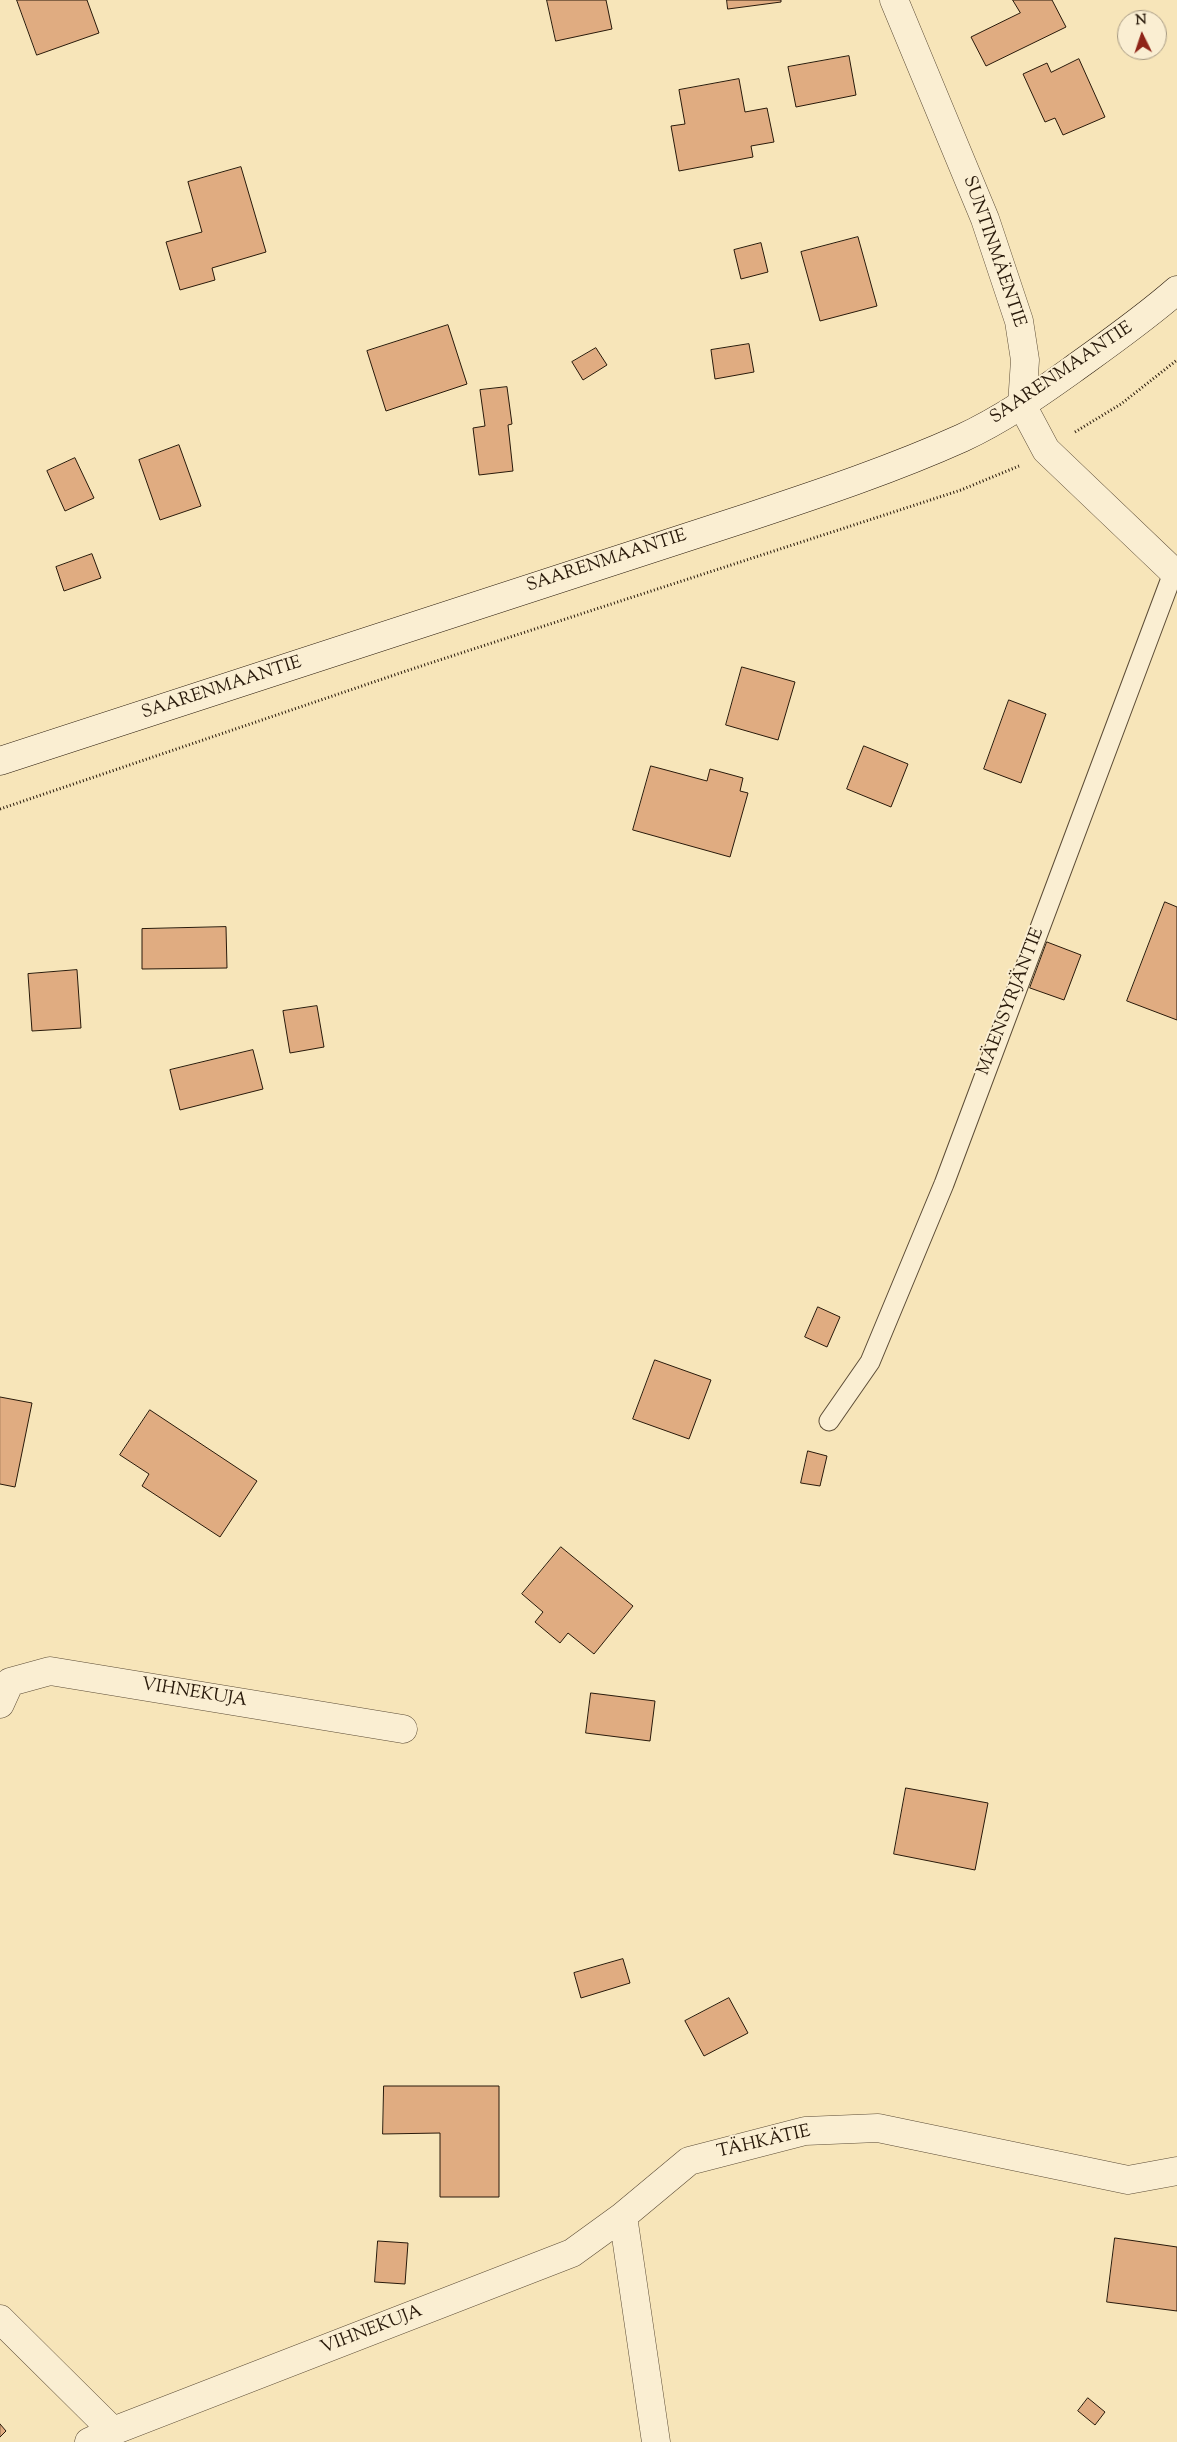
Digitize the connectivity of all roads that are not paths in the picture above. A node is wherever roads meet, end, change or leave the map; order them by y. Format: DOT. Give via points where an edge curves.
graph roads {
  1 [pos="894,0"];
  2 [pos="1177,290"];
  3 [pos="1022,405"];
  4 [pos="1175,574"];
  5 [pos="0,761"];
  6 [pos="829,1421"];
  7 [pos="0,1704"];
  8 [pos="403,1729"];
  9 [pos="1177,2171"];
  10 [pos="623,2216"];
  11 [pos="0,2319"];
  12 [pos="101,2437"];
  13 [pos="656,2442"];
  1 -- 3 [label="street, SUNTINMÄENTIE" via="985,218 1019,321 1025,360"];
  2 -- 3 [label="street, SAARENMAANTIE" via="1146,317"];
  3 -- 4 [label="street" via="1046,450"];
  3 -- 5 [label="street, SAARENMAANTIE" via="964,438 858,480"];
  4 -- 6 [label="lane, MÄENSYRJÄNTIE" via="944,1184 870,1362"];
  7 -- 8 [label="street, VIHNEKUJA" via="10,1682 50,1671"];
  9 -- 10 [label="street, TÄHKÄTIE" via="1128,2180 878,2128 805,2131 689,2160"];
  10 -- 12 [label="street, VIHNEKUJA" via="572,2253"];
  10 -- 13 [label="street"];
  11 -- 12 [label="street, VIHNEKUJA"];
}
